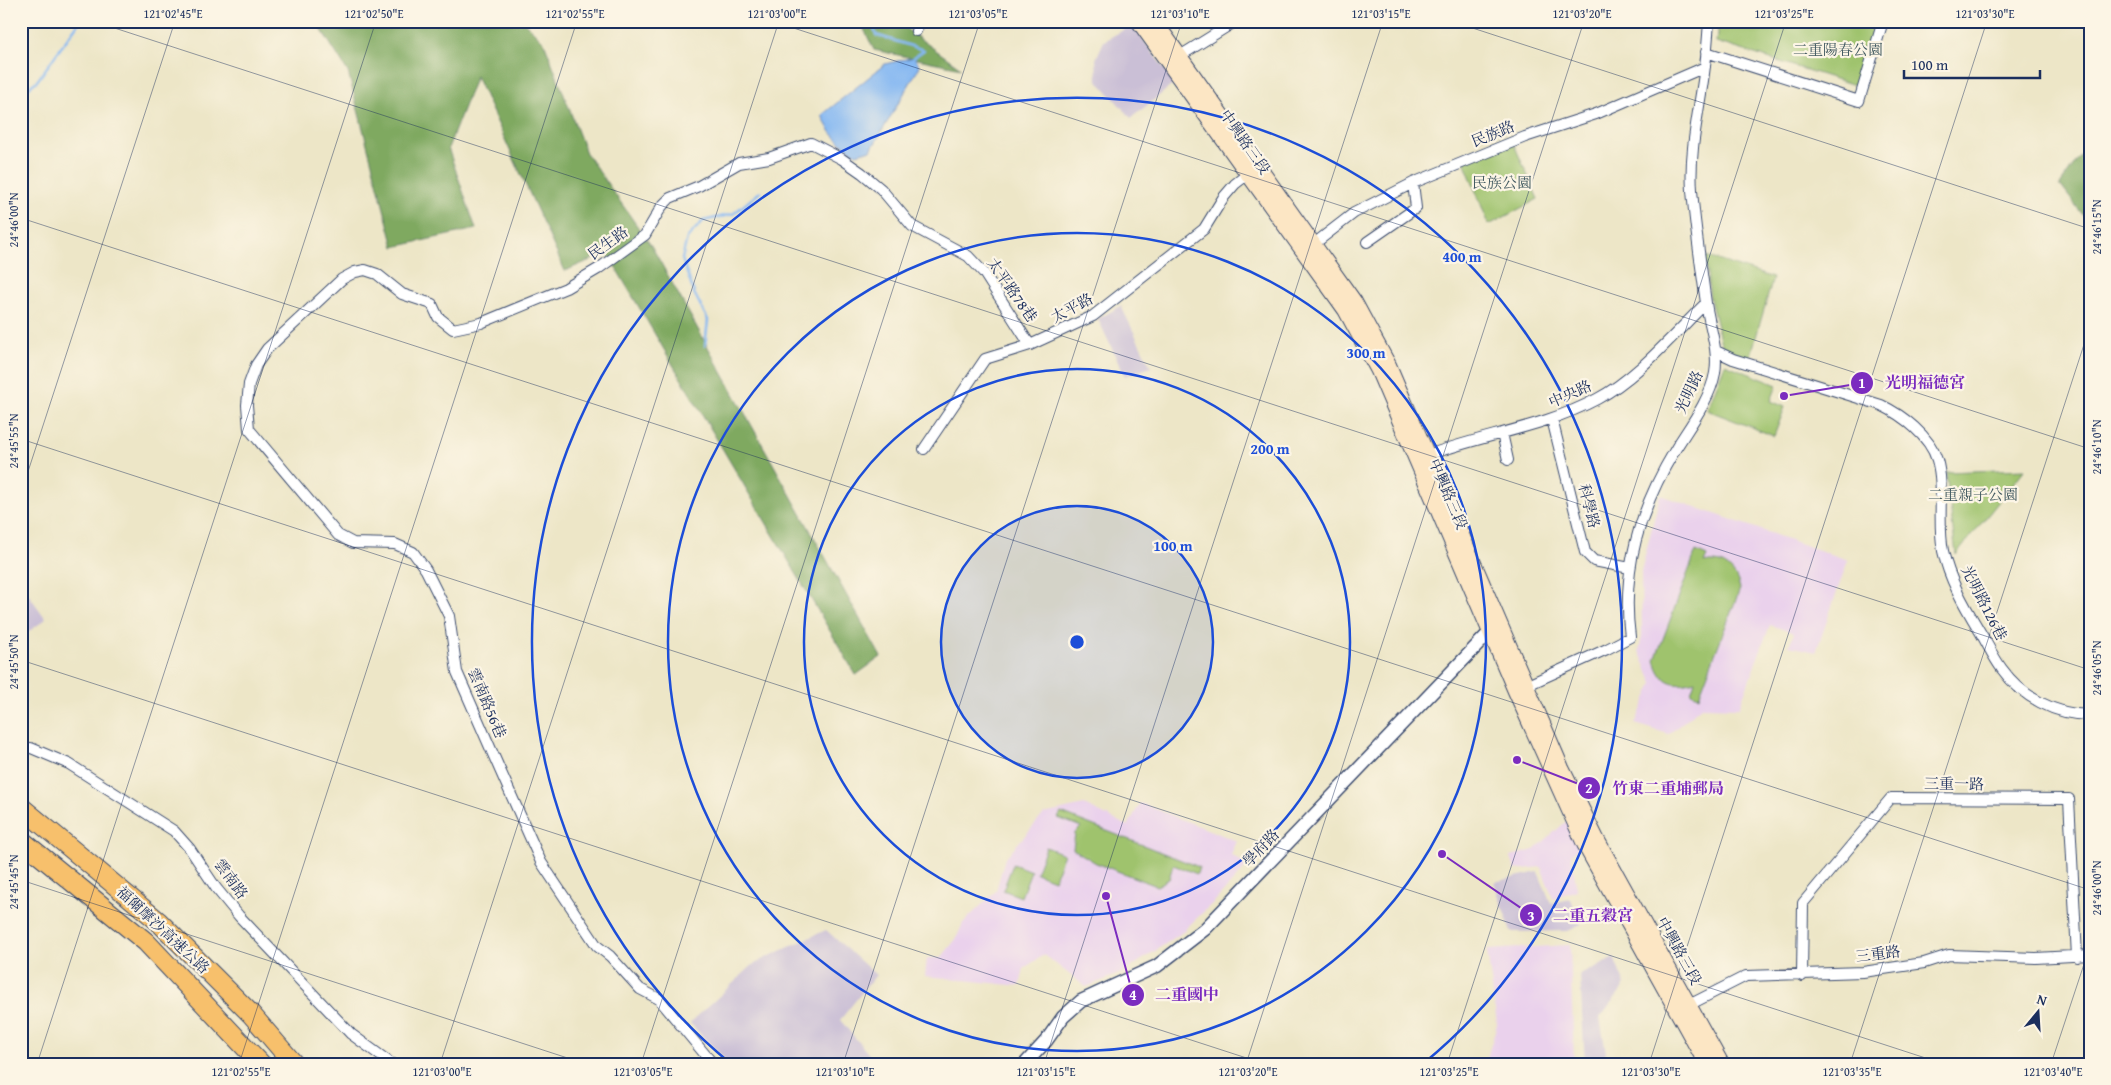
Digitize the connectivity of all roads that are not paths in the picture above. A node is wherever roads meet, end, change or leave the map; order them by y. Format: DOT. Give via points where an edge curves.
graph roads {
  1 [pos="1138,21"];
  2 [pos="1155,21"];
  3 [pos="1236,21"];
  4 [pos="1709,21"];
  5 [pos="1883,21"];
  6 [pos="1706,52"];
  7 [pos="1174,59"];
  8 [pos="1705,67"];
  9 [pos="811,143"];
  10 [pos="1253,170"];
  11 [pos="1413,183"];
  12 [pos="1367,242"];
  13 [pos="1310,247"];
  14 [pos="1706,303"];
  15 [pos="463,328"];
  16 [pos="1030,345"];
  17 [pos="1716,350"];
  18 [pos="1552,419"];
  19 [pos="1502,433"];
  20 [pos="924,449"];
  21 [pos="1422,458"];
  22 [pos="1508,460"];
  23 [pos="1630,568"];
  24 [pos="1496,630"];
  25 [pos="1521,688"];
  26 [pos="2090,715"];
  27 [pos="21,748"];
  28 [pos="21,807"];
  29 [pos="21,840"];
  30 [pos="2090,955"];
  31 [pos="2077,957"];
  32 [pos="1802,976"];
  33 [pos="1684,1007"];
  34 [pos="261,1064"];
  35 [pos="294,1064"];
  36 [pos="392,1064"];
  37 [pos="713,1064"];
  38 [pos="1025,1064"];
  39 [pos="1706,1064"];
  40 [pos="1722,1064"];
  1 -- 7 [label="main road, 中興路三段"];
  2 -- 7 [label="main road, 中興路三段"];
  3 -- 7 [label="street"];
  4 -- 6 [label="street, 光明路"];
  5 -- 6 [label="street" via="1859,101"];
  6 -- 8 [label="street, 光明路"];
  7 -- 10 [label="main road, 中興路三段"];
  8 -- 11 [label="street, 民族路" via="1596,114 1525,137"];
  8 -- 14 [label="street, 光明路" via="1692,154 1692,189"];
  9 -- 15 [label="street, 民生路" via="768,158 740,163 670,198 645,235 598,269 566,288 498,318"];
  9 -- 16 [label="street, 太平路78巷" via="842,159 881,189 912,226 968,256 984,273"];
  10 -- 13 [label="main road, 中興路三段"];
  10 -- 16 [label="street, 太平路" via="1235,184 1193,240 1094,316"];
  11 -- 12 [label="street" via="1416,208"];
  11 -- 13 [label="street, 民族路" via="1354,213"];
  13 -- 21 [label="main road, 中興路三段" via="1355,302 1389,365"];
  14 -- 17 [label="street, 光明路"];
  14 -- 18 [label="street, 中央路" via="1625,381 1598,399"];
  15 -- 37 [label="street, 雲南路56巷" via="453,329 444,324 432,304 402,294 378,274 365,270 354,272 342,279 283,333 256,365 249,384 249,429 338,535 353,543 395,544 412,552 426,570 449,616 457,672 541,862 596,946 640,989 658,999"];
  16 -- 20 [label="street, 太平路" via="985,359"];
  17 -- 23 [label="street, 光明路" via="1715,374 1704,400 1646,505"];
  17 -- 26 [label="street, 光明路126巷" via="1733,359 1881,405 1896,412 1914,429 1937,459 1943,550 1953,582 2001,669 2036,701 2059,710"];
  18 -- 19 [label="street, 中央路"];
  18 -- 23 [label="street, 科學路" via="1584,552 1594,562"];
  19 -- 21 [label="street, 中央路"];
  19 -- 22 [label="street"];
  21 -- 24 [label="main road, 中興路三段"];
  23 -- 25 [label="street, 光明路" via="1626,606 1630,637"];
  24 -- 25 [label="main road, 中興路三段"];
  24 -- 38 [label="street, 學府路" via="1206,929 1157,966 1081,1001 1063,1017"];
  25 -- 33 [label="main road, 中興路三段"];
  27 -- 36 [label="street, 雲南路" via="31,748 69,764 174,831 239,916 351,1034"];
  28 -- 35 [label="highway, 福爾摩沙高速公路" via="158,922 251,1014"];
  29 -- 34 [label="highway, 福爾摩沙高速公路" via="146,942"];
  30 -- 31 [label="street, 三重路"];
  31 -- 32 [label="street, 三重路" via="1949,955 1924,963 1863,972"];
  31 -- 32 [label="street, 三重一路" via="2069,799 1891,798 1803,903"];
  32 -- 33 [label="street, 三重路" via="1746,976"];
  33 -- 39 [label="main road"];
  33 -- 40 [label="main road"];
}
